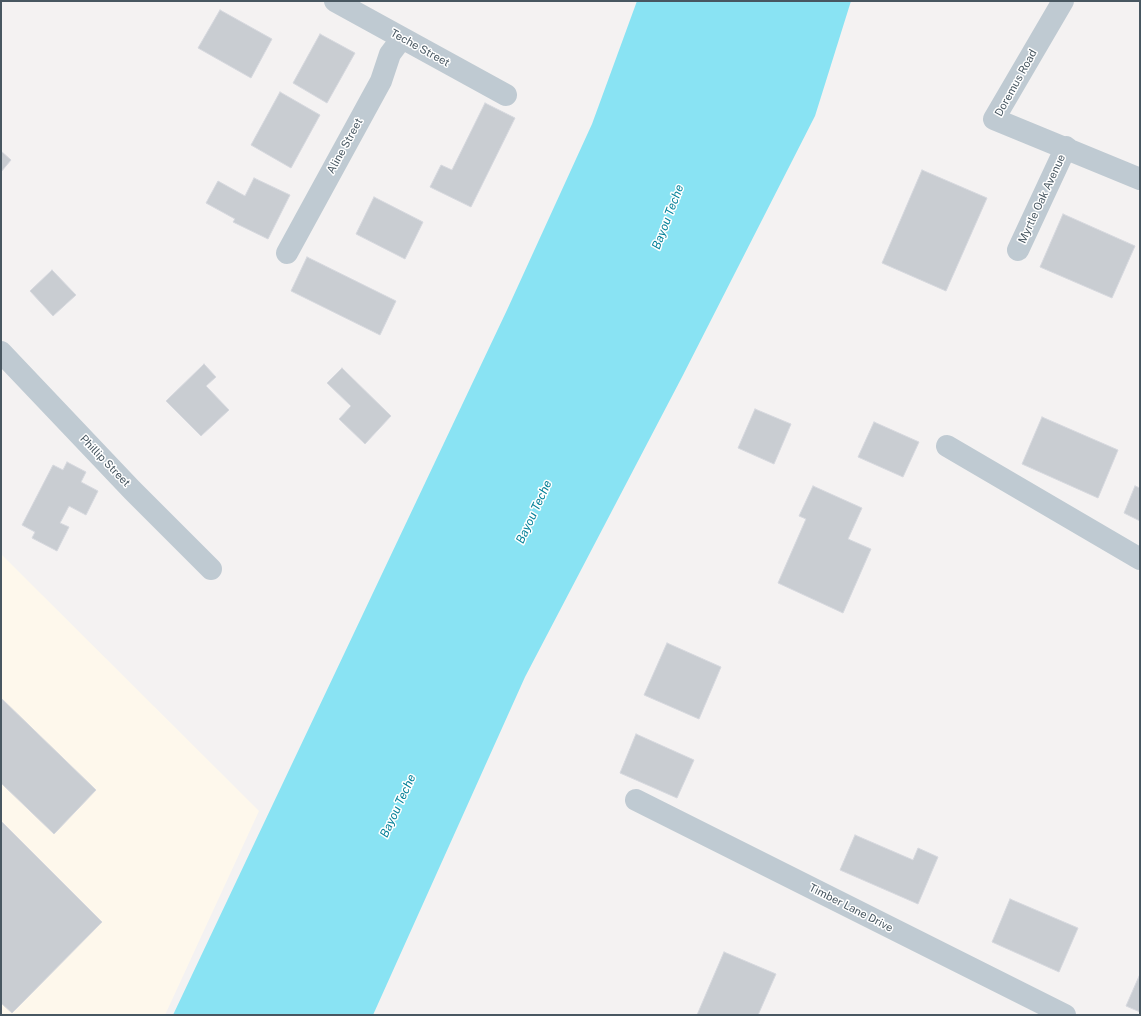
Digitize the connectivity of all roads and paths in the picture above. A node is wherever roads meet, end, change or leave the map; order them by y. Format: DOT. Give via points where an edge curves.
graph roads {
  1 [pos="335,1"];
  2 [pos="1063,1"];
  3 [pos="402,38"];
  4 [pos="506,95"];
  5 [pos="1066,147"];
  6 [pos="1140,179"];
  7 [pos="1018,250"];
  8 [pos="287,253"];
  9 [pos="1,352"];
  10 [pos="947,446"];
  11 [pos="1140,558"];
  12 [pos="210,569"];
  13 [pos="636,800"];
  14 [pos="1065,1015"];
  1 -- 3 [label="street, Teche Street"];
  2 -- 5 [label="street, Doremus Road" via="994,119"];
  3 -- 4 [label="street, Teche Street"];
  3 -- 8 [label="street, Aline Street" via="390,54 381,80"];
  5 -- 6 [label="street"];
  5 -- 7 [label="street, Myrtle Oak Avenue"];
  9 -- 12 [label="street, Phillip Street"];
  10 -- 11 [label="street"];
  13 -- 14 [label="street, Timber Lane Drive"];
}
